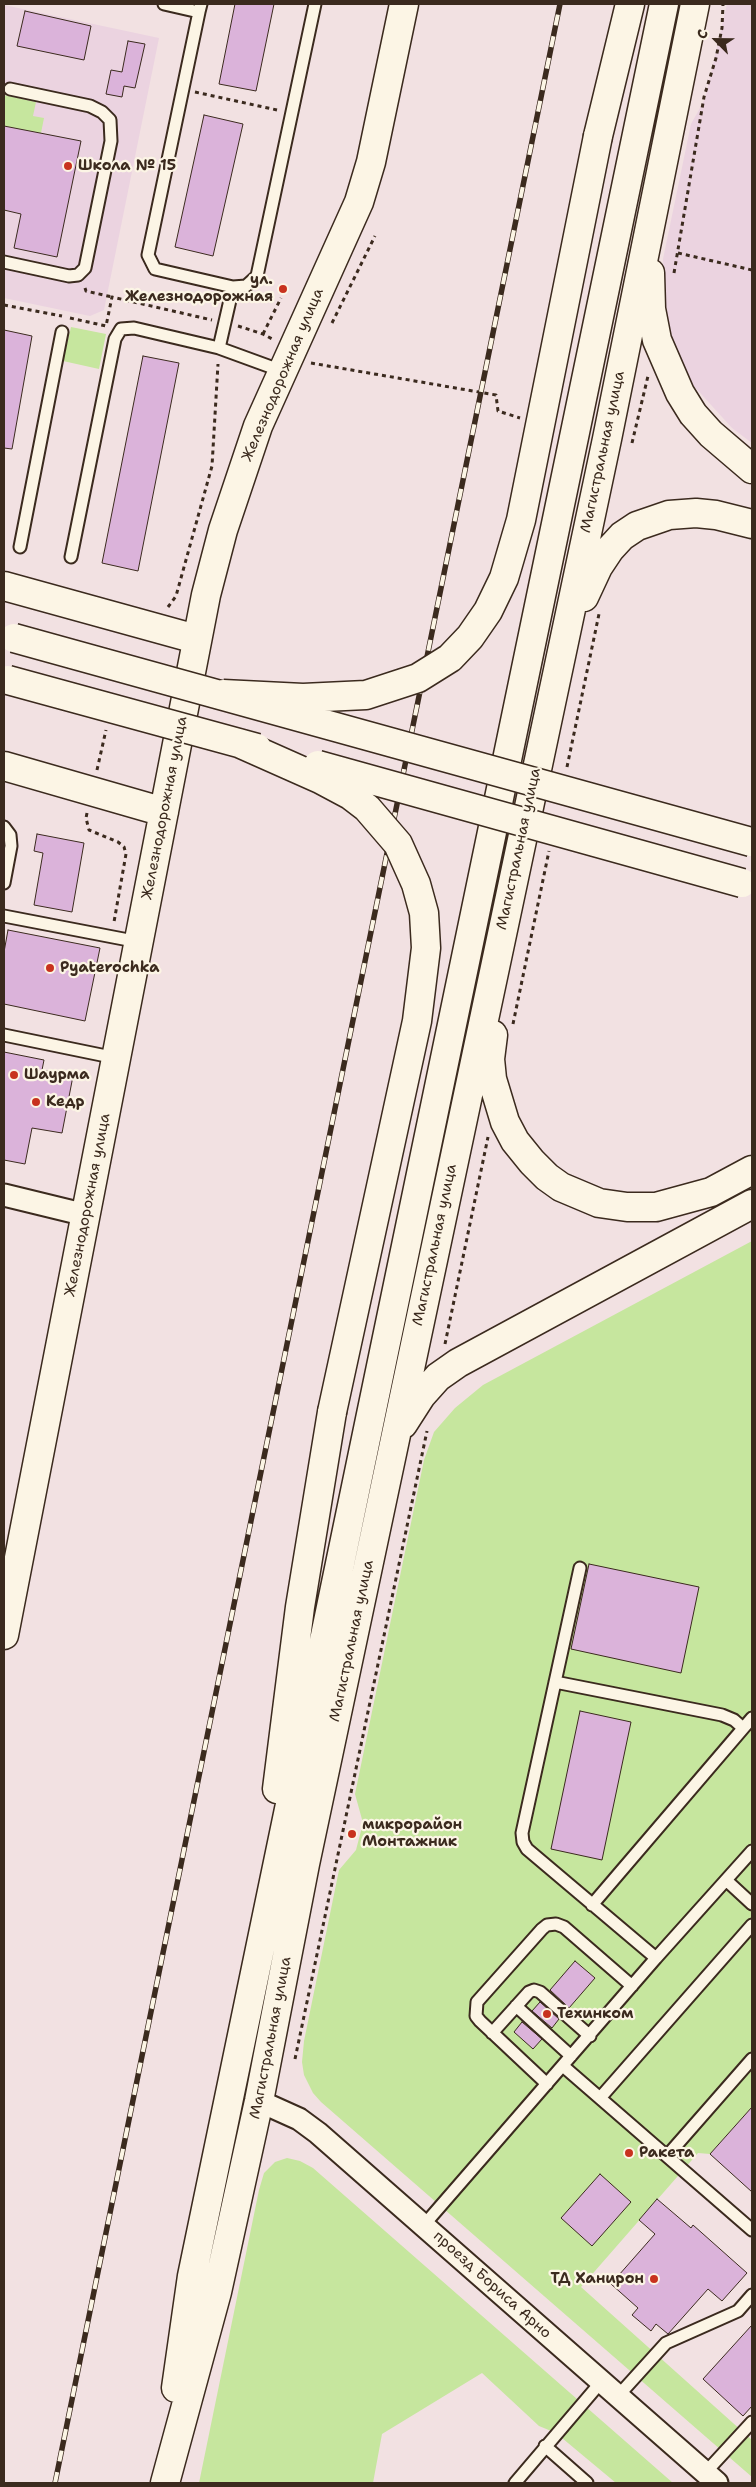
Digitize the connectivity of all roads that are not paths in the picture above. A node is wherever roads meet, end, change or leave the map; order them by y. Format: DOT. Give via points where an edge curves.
graph roads {
  1 [pos="164,4"];
  2 [pos="314,4"];
  3 [pos="404,4"];
  4 [pos="630,4"];
  5 [pos="664,4"];
  6 [pos="695,4"];
  7 [pos="200,8"];
  8 [pos="10,89"];
  9 [pos="656,189"];
  10 [pos="4,262"];
  11 [pos="233,287"];
  12 [pos="62,332"];
  13 [pos="219,348"];
  14 [pos="282,371"];
  15 [pos="752,469"];
  16 [pos="752,524"];
  17 [pos="20,547"];
  18 [pos="71,557"];
  19 [pos="4,586"];
  20 [pos="9,636"];
  21 [pos="196,639"];
  22 [pos="6,679"];
  23 [pos="223,694"];
  24 [pos="239,743"];
  25 [pos="539,752"];
  26 [pos="4,766"];
  27 [pos="164,812"];
  28 [pos="4,827"];
  29 [pos="752,842"];
  30 [pos="516,863"];
  31 [pos="4,882"];
  32 [pos="749,885"];
  33 [pos="4,916"];
  34 [pos="131,941"];
  35 [pos="4,1035"];
  36 [pos="116,1058"];
  37 [pos="752,1170"];
  38 [pos="4,1195"];
  39 [pos="752,1204"];
  40 [pos="86,1215"];
  41 [pos="392,1451"];
  42 [pos="580,1568"];
  43 [pos="10,1574"];
  44 [pos="4,1635"];
  45 [pos="555,1682"];
  46 [pos="752,1718"];
  47 [pos="743,1728"];
  48 [pos="752,1851"];
  49 [pos="726,1880"];
  50 [pos="592,1904"];
  51 [pos="752,1904"];
  52 [pos="752,1925"];
  53 [pos="656,1958"];
  54 [pos="254,1981"];
  55 [pos="632,1986"];
  56 [pos="516,2006"];
  57 [pos="492,2033"];
  58 [pos="590,2036"];
  59 [pos="572,2056"];
  60 [pos="752,2059"];
  61 [pos="563,2066"];
  62 [pos="547,2084"];
  63 [pos="600,2098"];
  64 [pos="259,2101"];
  65 [pos="667,2156"];
  66 [pos="424,2225"];
  67 [pos="752,2230"];
  68 [pos="752,2296"];
  69 [pos="601,2382"];
  70 [pos="618,2396"];
  71 [pos="752,2422"];
  72 [pos="545,2446"];
  73 [pos="711,2478"];
  74 [pos="164,2483"];
  75 [pos="515,2483"];
  76 [pos="588,2483"];
  1 -- 7 [label="lane"];
  2 -- 11 [label="lane" via="257,276 246,286"];
  3 -- 14 [label="main road, Железнодорожная улица" via="371,162 359,202"];
  4 -- 23 [label="main road, bridge" via="598,136 521,520 504,578 479,624 450,658 418,678 392,688 339,698"];
  5 -- 54 [label="main road, Магистральная улица"];
  6 -- 9 [label="main road, Магистральная улица"];
  7 -- 11 [label="lane" via="148,256 155,269"];
  8 -- 10 [label="lane" via="90,106 102,112 110,120 111,141 87,261 78,275 69,276"];
  9 -- 15 [label="main road" via="650,288 657,340 669,372 693,414"];
  9 -- 25 [label="main road, Магистральная улица" via="607,439"];
  11 -- 13 [label="lane"];
  12 -- 17 [label="lane"];
  13 -- 14 [label="lane"];
  13 -- 18 [label="lane" via="134,328 121,328 115,339"];
  14 -- 21 [label="main road, Железнодорожная улица" via="241,474"];
  16 -- 25 [label="main road" via="716,515 669,515 637,526 622,536 610,549 586,589 563,687"];
  19 -- 21 [label="main road"];
  20 -- 23 [label="main road, bridge"];
  21 -- 27 [label="main road, Железнодорожная улица"];
  22 -- 24 [label="main road, bridge"];
  23 -- 29 [label="main road, bridge"];
  24 -- 32 [label="main road, bridge"];
  24 -- 54 [label="main road, bridge" via="320,779 367,808 398,844 416,884 424,913 426,948 417,1021 332,1412 300,1607"];
  25 -- 30 [label="main road, Магистральная улица"];
  26 -- 27 [label="main road" via="89,805"];
  27 -- 34 [label="main road, Железнодорожная улица"];
  28 -- 31 [label="lane" via="10,835 11,846"];
  30 -- 37 [label="main road" via="509,944 490,1059 496,1096 515,1141 546,1176 562,1187 599,1202 627,1207 656,1207 683,1201 711,1192"];
  30 -- 41 [label="main road, Магистральная улица"];
  33 -- 34 [label="lane"];
  34 -- 36 [label="main road, Железнодорожная улица"];
  35 -- 36 [label="lane"];
  36 -- 40 [label="main road, Железнодорожная улица"];
  38 -- 40 [label="street"];
  39 -- 41 [label="main road" via="458,1363 438,1377 421,1396 406,1419"];
  40 -- 43 [label="main road, Железнодорожная улица"];
  41 -- 64 [label="main road, Магистральная улица"];
  42 -- 45 [label="lane"];
  43 -- 44 [label="main road, Железнодорожная улица"];
  45 -- 47 [label="lane" via="722,1715"];
  45 -- 50 [label="lane" via="522,1833 523,1842 526,1849"];
  46 -- 47 [label="lane"];
  47 -- 50 [label="lane"];
  48 -- 49 [label="lane"];
  49 -- 51 [label="lane"];
  49 -- 53 [label="lane"];
  50 -- 53 [label="lane"];
  52 -- 63 [label="lane"];
  53 -- 55 [label="lane"];
  54 -- 74 [label="main road, Магистральная улица" via="192,2276"];
  55 -- 57 [label="lane" via="564,1927 547,1925 476,2002 476,2016"];
  55 -- 58 [label="lane"];
  56 -- 57 [label="lane"];
  56 -- 58 [label="lane" via="529,1992 540,1992"];
  56 -- 59 [label="lane"];
  57 -- 62 [label="lane"];
  58 -- 59 [label="lane"];
  59 -- 61 [label="lane"];
  60 -- 65 [label="lane"];
  61 -- 62 [label="lane"];
  61 -- 63 [label="lane"];
  62 -- 66 [label="lane"];
  63 -- 65 [label="lane"];
  64 -- 66 [label="street, проезд Бориса Арно" via="299,2119 318,2133"];
  64 -- 74 [label="main road, Магистральная улица" via="217,2292"];
  65 -- 67 [label="lane"];
  66 -- 69 [label="street, проезд Бориса Арно"];
  68 -- 70 [label="lane" via="738,2311 666,2343"];
  69 -- 70 [label="street, проезд Бориса Арно"];
  69 -- 72 [label="lane"];
  70 -- 73 [label="street, проезд Бориса Арно"];
  71 -- 73 [label="lane"];
  72 -- 75 [label="lane"];
  72 -- 76 [label="lane"];
}
